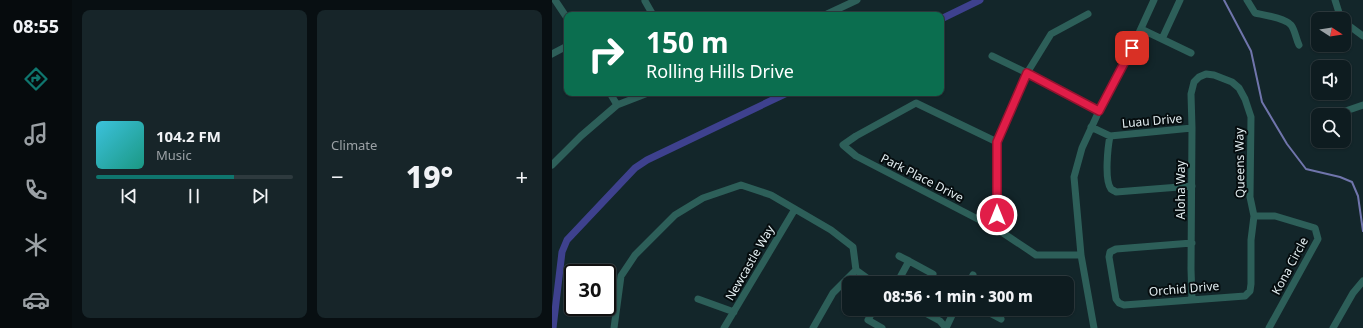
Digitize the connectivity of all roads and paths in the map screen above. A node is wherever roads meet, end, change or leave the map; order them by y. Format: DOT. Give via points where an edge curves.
graph roads {
  1 [pos="555,0"];
  2 [pos="857,0"];
  3 [pos="1154,0"];
  4 [pos="1180,0"];
  5 [pos="1246,0"];
  6 [pos="1335,0"];
  7 [pos="645,1"];
  8 [pos="652,12"];
  9 [pos="831,12"];
  10 [pos="1339,12"];
  11 [pos="564,14"];
  12 [pos="1088,14"];
  13 [pos="1351,27"];
  14 [pos="1141,29"];
  15 [pos="1363,36"];
  16 [pos="1162,39"];
  17 [pos="1298,46"];
  18 [pos="564,48"];
  19 [pos="1191,53"];
  20 [pos="552,54"];
  21 [pos="992,56"];
  22 [pos="1027,73"];
  23 [pos="1194,82"];
  24 [pos="612,96"];
  25 [pos="640,96"];
  26 [pos="617,105"];
  27 [pos="1363,105"];
  28 [pos="1351,109"];
  29 [pos="1099,111"];
  30 [pos="1091,127"];
  31 [pos="1192,128"];
  32 [pos="1110,136"];
  33 [pos="997,142"];
  34 [pos="552,166"];
  35 [pos="1192,186"];
  36 [pos="795,208"];
  37 [pos="1254,216"];
  38 [pos="997,229"];
  39 [pos="1192,243"];
  40 [pos="1081,255"];
  41 [pos="899,256"];
  42 [pos="909,261"];
  43 [pos="856,270"];
  44 [pos="933,274"];
  45 [pos="864,276"];
  46 [pos="901,276"];
  47 [pos="1363,281"];
  48 [pos="1250,291"];
  49 [pos="698,299"];
  50 [pos="1192,299"];
  51 [pos="734,312"];
  52 [pos="870,316"];
  53 [pos="931,316"];
  54 [pos="952,316"];
  55 [pos="994,316"];
  56 [pos="1001,320"];
  57 [pos="614,328"];
  58 [pos="724,328"];
  59 [pos="813,328"];
  60 [pos="882,328"];
  61 [pos="946,328"];
  62 [pos="1094,328"];
  63 [pos="1269,328"];
  64 [pos="1332,328"];
  1 -- 11 [label="street"];
  2 -- 9 [label="street"];
  3 -- 14 [label="street"];
  4 -- 16 [label="street"];
  5 -- 17 [label="street" via="1255,13 1277,18 1291,25"];
  6 -- 10 [label="street"];
  7 -- 8 [label="street"];
  12 -- 22 [label="street" via="1051,34"];
  13 -- 15 [label="street"];
  14 -- 16 [label="street"];
  14 -- 29 [label="street"];
  16 -- 19 [label="street"];
  18 -- 20 [label="street"];
  21 -- 22 [label="street"];
  22 -- 29 [label="street"];
  22 -- 33 [label="street"];
  23 -- 31 [label="street, Aloha Way" via="1191,94"];
  23 -- 37 [label="street, Queens Way" via="1206,74 1214,75 1236,85 1245,99 1251,117 1250,197"];
  24 -- 26 [label="street"];
  25 -- 26 [label="street"];
  26 -- 34 [label="street" via="580,136"];
  27 -- 28 [label="street"];
  29 -- 30 [label="street"];
  30 -- 32 [label="street, Luau Drive"];
  30 -- 40 [label="street" via="1074,177"];
  31 -- 32 [label="street, Luau Drive"];
  31 -- 35 [label="street, Aloha Way"];
  32 -- 35 [label="street" via="1107,157 1108,184 1111,189 1116,192"];
  33 -- 38 [label="street"];
  33 -- 38 [label="street, Park Place Drive" via="916,103 843,145 856,156"];
  35 -- 39 [label="street, Aloha Way"];
  36 -- 43 [label="street" via="853,247"];
  36 -- 51 [label="street, Newcastle Way"];
  36 -- 57 [label="street" via="771,195 740,185 703,198 675,215 635,255 621,276"];
  37 -- 48 [label="street, Queens Way" via="1250,240"];
  37 -- 63 [label="street, Kona Circle" via="1275,216 1315,228 1318,239"];
  38 -- 40 [label="street, Park Place Drive" via="1036,255"];
  39 -- 50 [label="street, Aloha Way"];
  39 -- 50 [label="street, Orchid Drive" via="1116,249 1110,252 1109,257 1116,299 1119,303 1124,305"];
  40 -- 62 [label="street"];
  41 -- 42 [label="street"];
  42 -- 44 [label="street"];
  42 -- 46 [label="street"];
  43 -- 45 [label="street"];
  43 -- 59 [label="street" via="833,293"];
  47 -- 64 [label="street"];
  48 -- 50 [label="street, Orchid Drive" via="1244,296"];
  49 -- 51 [label="street"];
  51 -- 58 [label="street, Newcastle Way"];
  52 -- 60 [label="street" via="868,320"];
  53 -- 61 [label="street"];
  54 -- 61 [label="street"];
  55 -- 56 [label="street"];
}
